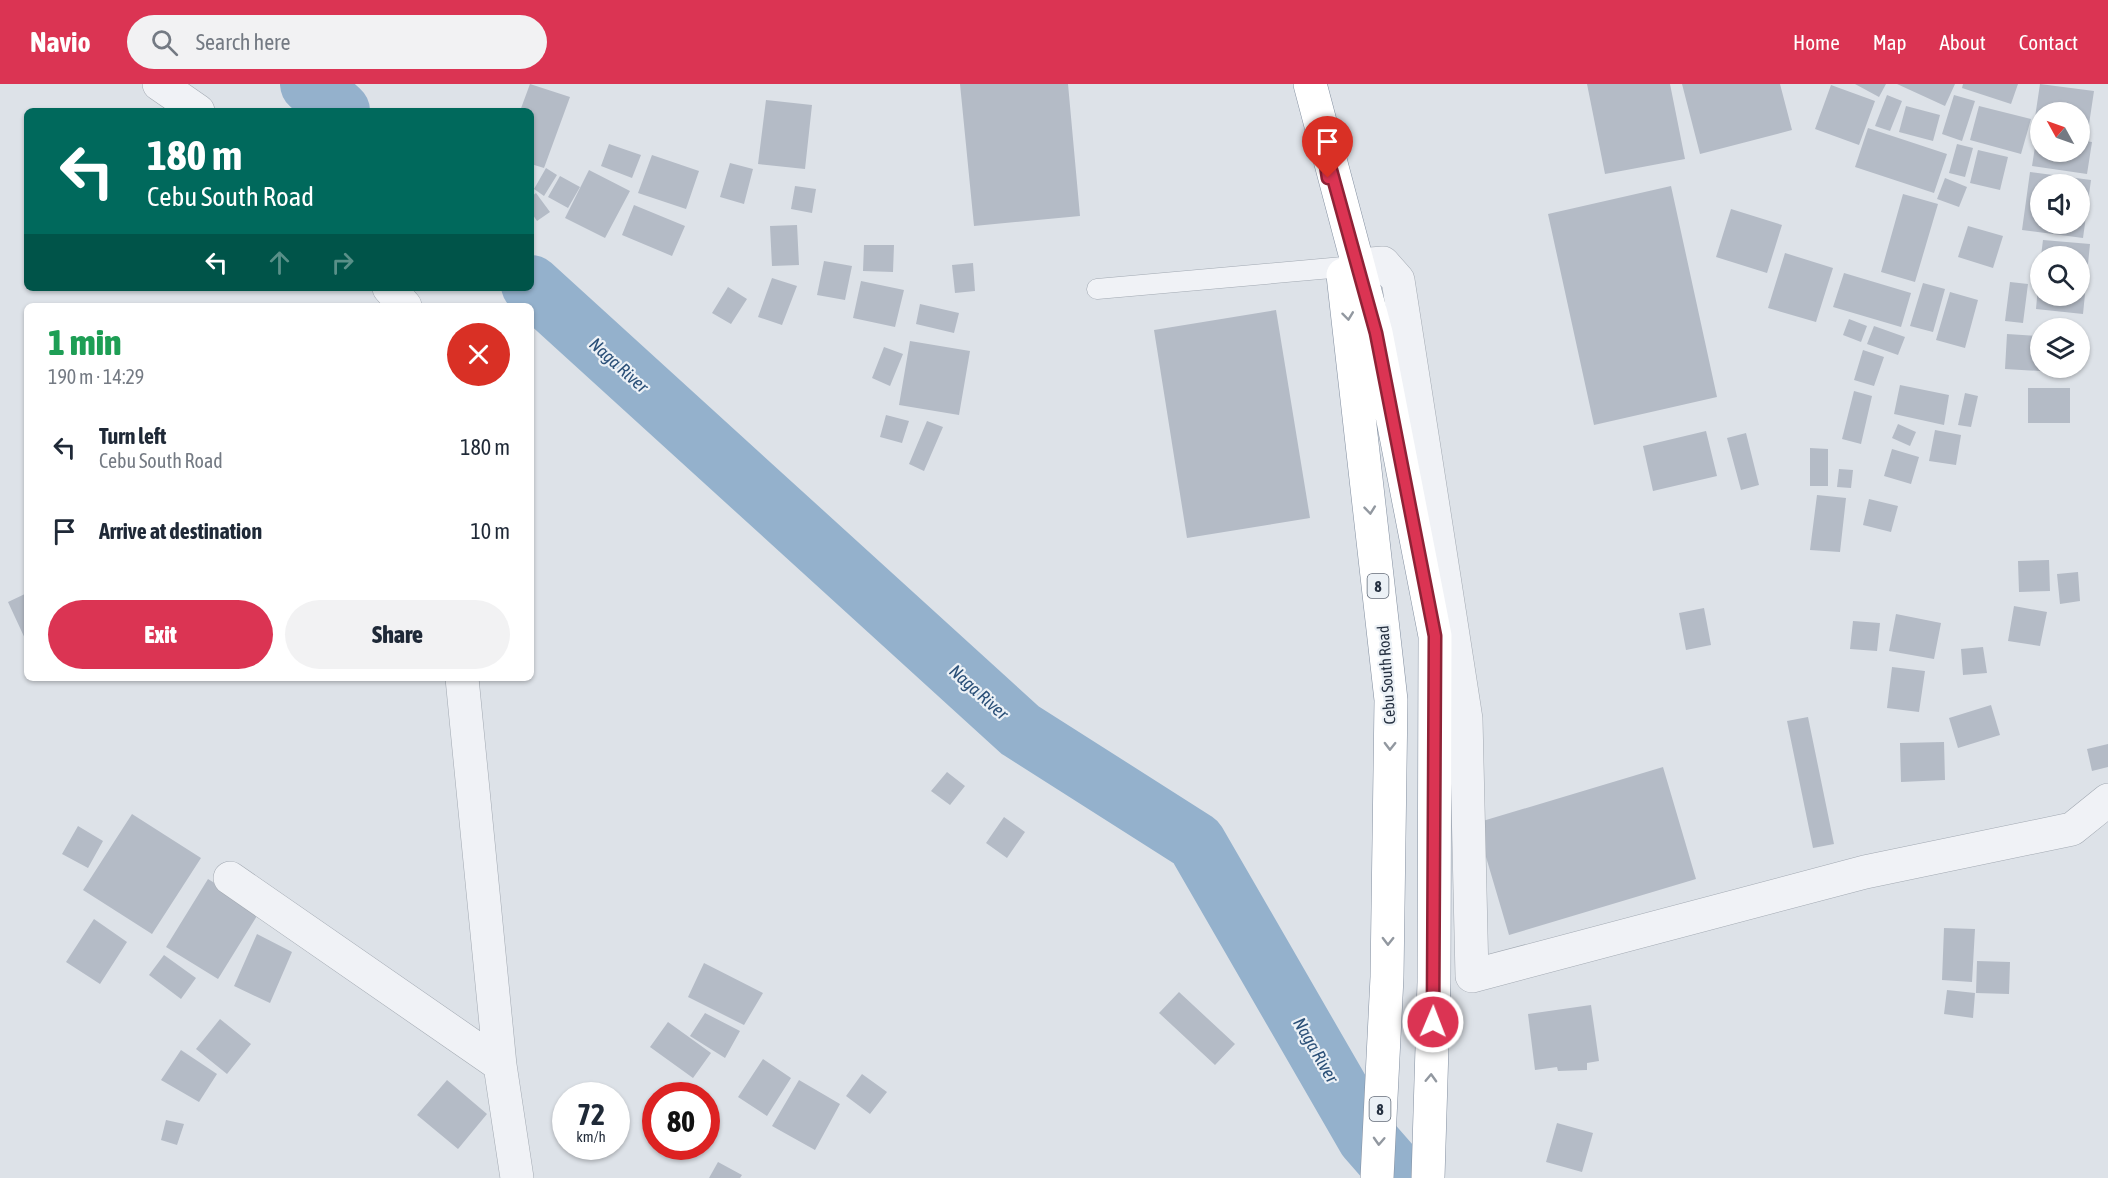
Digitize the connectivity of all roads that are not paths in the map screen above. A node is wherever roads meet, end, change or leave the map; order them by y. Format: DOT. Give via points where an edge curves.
graph roads {
  1 [pos="159,84"];
  2 [pos="1310,84"];
  3 [pos="194,108"];
  4 [pos="1350,266"];
  5 [pos="1097,289"];
  6 [pos="392,291"];
  7 [pos="402,303"];
  8 [pos="462,681"];
  9 [pos="2108,800"];
  10 [pos="230,878"];
  11 [pos="500,1065"];
  12 [pos="517,1178"];
  13 [pos="1377,1178"];
  14 [pos="1428,1178"];
  1 -- 3 [label="street"];
  2 -- 4 [label="highway, Cebu South Road / 8"];
  4 -- 5 [label="lane"];
  4 -- 9 [label="street" via="1383,263 1398,280 1466,719 1472,976 1865,872 2072,829"];
  4 -- 13 [label="highway, Cebu South Road / 8, one-way" via="1390,700 1387,977"];
  14 -- 4 [label="highway, Cebu South Road / 8, one-way" via="1435,636 1376,333"];
  6 -- 7 [label="street"];
  8 -- 11 [label="street"];
  10 -- 11 [label="street"];
  11 -- 12 [label="street"];
}
